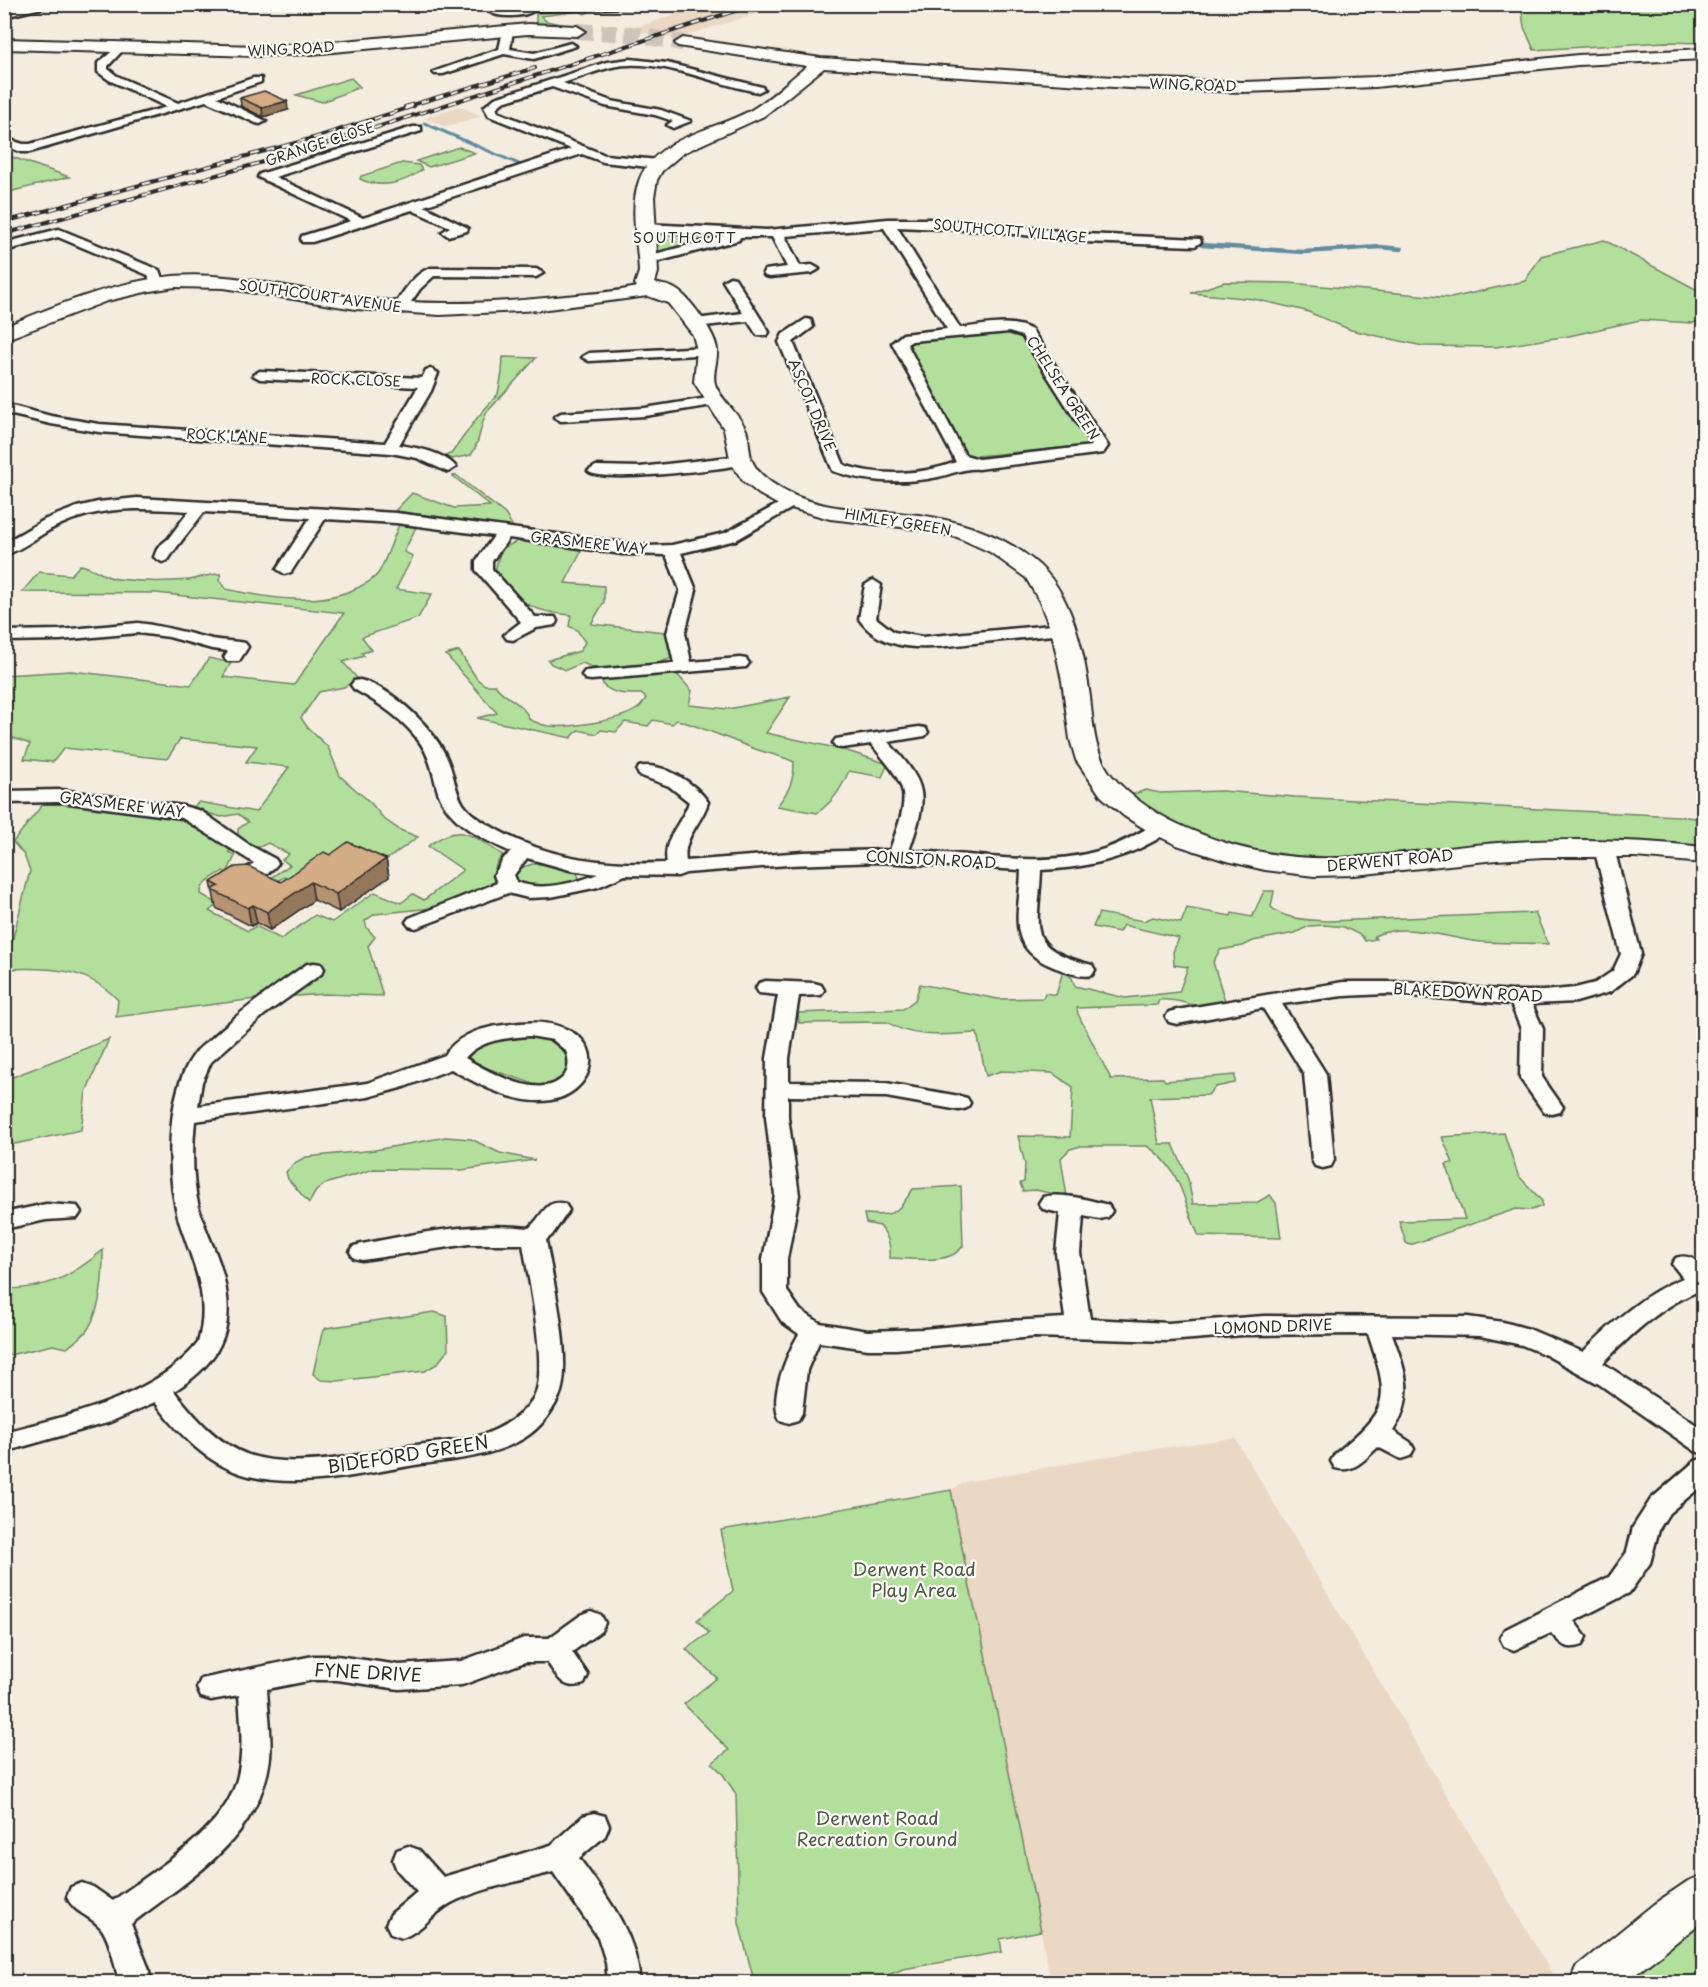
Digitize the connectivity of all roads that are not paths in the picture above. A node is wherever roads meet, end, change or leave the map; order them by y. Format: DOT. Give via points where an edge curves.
graph roads {
  1 [pos="53,4"];
  2 [pos="298,4"];
  3 [pos="309,4"];
  4 [pos="631,4"];
  5 [pos="595,7"];
  6 [pos="529,8"];
  7 [pos="495,12"];
  8 [pos="4,14"];
  9 [pos="551,19"];
  10 [pos="528,29"];
  11 [pos="508,31"];
  12 [pos="577,31"];
  13 [pos="683,43"];
  14 [pos="4,44"];
  15 [pos="571,46"];
  16 [pos="120,48"];
  17 [pos="503,51"];
  18 [pos="1704,54"];
  19 [pos="821,63"];
  20 [pos="440,72"];
  21 [pos="257,80"];
  22 [pos="552,83"];
  23 [pos="758,89"];
  24 [pos="209,98"];
  25 [pos="175,108"];
  26 [pos="260,121"];
  27 [pos="673,124"];
  28 [pos="417,129"];
  29 [pos="4,141"];
  30 [pos="581,150"];
  31 [pos="658,164"];
  32 [pos="414,206"];
  33 [pos="362,222"];
  34 [pos="888,223"];
  35 [pos="645,228"];
  36 [pos="448,232"];
  37 [pos="737,232"];
  38 [pos="777,234"];
  39 [pos="307,239"];
  40 [pos="1195,242"];
  41 [pos="4,247"];
  42 [pos="655,263"];
  43 [pos="812,269"];
  44 [pos="795,270"];
  45 [pos="536,273"];
  46 [pos="770,273"];
  47 [pos="730,281"];
  48 [pos="157,284"];
  49 [pos="652,290"];
  50 [pos="399,309"];
  51 [pos="754,316"];
  52 [pos="696,323"];
  53 [pos="806,323"];
  54 [pos="762,332"];
  55 [pos="956,333"];
  56 [pos="4,334"];
  57 [pos="708,351"];
  58 [pos="806,352"];
  59 [pos="790,354"];
  60 [pos="588,357"];
  61 [pos="260,375"];
  62 [pos="714,401"];
  63 [pos="4,408"];
  64 [pos="561,418"];
  65 [pos="390,448"];
  66 [pos="739,461"];
  67 [pos="968,463"];
  68 [pos="448,467"];
  69 [pos="602,473"];
  70 [pos="793,501"];
  71 [pos="200,506"];
  72 [pos="321,514"];
  73 [pos="27,520"];
  74 [pos="43,526"];
  75 [pos="505,533"];
  76 [pos="4,550"];
  77 [pos="672,550"];
  78 [pos="162,557"];
  79 [pos="293,564"];
  80 [pos="873,585"];
  81 [pos="549,621"];
  82 [pos="531,623"];
  83 [pos="1062,629"];
  84 [pos="513,635"];
  85 [pos="4,636"];
  86 [pos="240,647"];
  87 [pos="740,663"];
  88 [pos="683,666"];
  89 [pos="1074,675"];
  90 [pos="584,677"];
  91 [pos="360,685"];
  92 [pos="919,732"];
  93 [pos="876,739"];
  94 [pos="842,743"];
  95 [pos="646,771"];
  96 [pos="4,796"];
  97 [pos="1163,828"];
  98 [pos="1604,848"];
  99 [pos="524,850"];
  100 [pos="1704,855"];
  101 [pos="898,856"];
  102 [pos="1032,865"];
  103 [pos="620,870"];
  104 [pos="678,870"];
  105 [pos="244,878"];
  106 [pos="508,886"];
  107 [pos="416,922"];
  108 [pos="314,969"];
  109 [pos="1085,970"];
  110 [pos="766,988"];
  111 [pos="790,989"];
  112 [pos="814,990"];
  113 [pos="1519,998"];
  114 [pos="1269,1001"];
  115 [pos="1177,1017"];
  116 [pos="453,1060"];
  117 [pos="777,1089"];
  118 [pos="959,1103"];
  119 [pos="1552,1107"];
  120 [pos="185,1115"];
  121 [pos="1323,1160"];
  122 [pos="556,1210"];
  123 [pos="1100,1211"];
  124 [pos="69,1212"];
  125 [pos="4,1221"];
  126 [pos="534,1238"];
  127 [pos="362,1252"];
  128 [pos="1696,1274"];
  129 [pos="1377,1325"];
  130 [pos="1078,1329"];
  131 [pos="813,1331"];
  132 [pos="1585,1366"];
  133 [pos="158,1388"];
  134 [pos="789,1413"];
  135 [pos="1376,1433"];
  136 [pos="4,1442"];
  137 [pos="1704,1444"];
  138 [pos="1401,1449"];
  139 [pos="1344,1461"];
  140 [pos="1704,1468"];
  141 [pos="591,1623"];
  142 [pos="1514,1638"];
  143 [pos="554,1650"];
  144 [pos="574,1675"];
  145 [pos="252,1679"];
  146 [pos="211,1688"];
  147 [pos="594,1826"];
  148 [pos="560,1856"];
  149 [pos="408,1860"];
  150 [pos="438,1894"];
  151 [pos="1704,1895"];
  152 [pos="82,1897"];
  153 [pos="113,1919"];
  154 [pos="402,1924"];
  155 [pos="135,1983"];
  156 [pos="624,1983"];
  157 [pos="1592,1983"];
  1 -- 8 [label="street"];
  2 -- 3 [label="street"];
  4 -- 5 [label="street"];
  5 -- 6 [label="street"];
  5 -- 9 [label="street" via="585,15"];
  6 -- 7 [label="street"];
  6 -- 10 [label="street"];
  10 -- 11 [label="street, WING ROAD"];
  10 -- 12 [label="street, WING ROAD"];
  11 -- 16 [label="street, WING ROAD" via="269,51"];
  11 -- 17 [label="street"];
  13 -- 19 [label="street, WING ROAD"];
  14 -- 16 [label="street, WING ROAD"];
  15 -- 17 [label="street" via="534,56"];
  16 -- 25 [label="street" via="102,65 102,70"];
  17 -- 20 [label="street"];
  18 -- 19 [label="street, WING ROAD" via="1589,59 1376,82 1285,87 1129,83"];
  19 -- 31 [label="street" via="772,105 688,144"];
  21 -- 24 [label="street" via="221,90"];
  22 -- 23 [label="street" via="624,62 675,69"];
  22 -- 27 [label="street" via="609,104 685,121"];
  22 -- 30 [label="street" via="499,100 490,110"];
  24 -- 25 [label="street"];
  24 -- 26 [label="street"];
  25 -- 29 [label="street" via="30,148"];
  28 -- 33 [label="street, GRANGE CLOSE" via="264,177"];
  30 -- 31 [label="street" via="603,158"];
  30 -- 32 [label="street"];
  31 -- 35 [label="street" via="646,191"];
  32 -- 33 [label="street"];
  32 -- 36 [label="street" via="462,228"];
  33 -- 39 [label="street"];
  34 -- 38 [label="street, SOUTHCOTT VILLAGE"];
  34 -- 40 [label="street, SOUTHCOTT VILLAGE"];
  34 -- 55 [label="street"];
  35 -- 37 [label="street, SOUTHCOTT VILLAGE"];
  35 -- 42 [label="street" via="647,260"];
  37 -- 38 [label="street, SOUTHCOTT VILLAGE"];
  37 -- 42 [label="street" via="730,239 688,255"];
  38 -- 44 [label="street"];
  41 -- 48 [label="street" via="59,233 154,273"];
  42 -- 49 [label="street" via="645,284"];
  43 -- 44 [label="street"];
  44 -- 46 [label="street"];
  45 -- 50 [label="street" via="520,276 431,272"];
  47 -- 51 [label="street"];
  48 -- 50 [label="street, SOUTHCOURT AVENUE" via="221,282"];
  48 -- 56 [label="street, SOUTHCOURT AVENUE" via="67,308"];
  49 -- 50 [label="street, SOUTHCOURT AVENUE" via="532,305"];
  49 -- 52 [label="street" via="678,302"];
  51 -- 52 [label="street"];
  51 -- 54 [label="street"];
  52 -- 57 [label="street" via="705,336"];
  53 -- 59 [label="street, ASCOT DRIVE" via="806,327 788,337"];
  55 -- 67 [label="street, CHELSEA GREEN" via="895,338 958,458"];
  55 -- 67 [label="street, CHELSEA GREEN" via="1024,327 1103,452"];
  57 -- 60 [label="street"];
  57 -- 62 [label="street" via="704,382"];
  58 -- 59 [label="street, ASCOT DRIVE"];
  59 -- 67 [label="street, ASCOT DRIVE" via="838,468 883,477 944,471"];
  61 -- 65 [label="street, ROCK CLOSE" via="429,378"];
  62 -- 64 [label="street" via="645,412"];
  62 -- 66 [label="street" via="735,428"];
  63 -- 65 [label="street, ROCK LANE" via="99,428"];
  65 -- 68 [label="street, ROCK LANE"];
  66 -- 69 [label="street"];
  66 -- 70 [label="street, HIMLEY GREEN" via="753,479"];
  70 -- 77 [label="street, GRASMERE WAY" via="730,537"];
  70 -- 83 [label="street, HIMLEY GREEN" via="846,514 963,532 997,546 1037,575"];
  71 -- 72 [label="street, GRASMERE WAY"];
  71 -- 74 [label="street, GRASMERE WAY" via="101,504"];
  71 -- 78 [label="street"];
  72 -- 75 [label="street, GRASMERE WAY" via="396,518"];
  72 -- 79 [label="street"];
  73 -- 74 [label="street"];
  74 -- 76 [label="street, GRASMERE WAY"];
  75 -- 77 [label="street, GRASMERE WAY" via="622,549"];
  75 -- 82 [label="street" via="484,561 484,570"];
  77 -- 88 [label="street" via="688,590 676,633"];
  80 -- 83 [label="street" via="867,619 882,634 912,643"];
  81 -- 82 [label="street"];
  82 -- 84 [label="street"];
  83 -- 89 [label="street, HIMLEY GREEN"];
  85 -- 86 [label="street" via="138,628"];
  87 -- 88 [label="street"];
  88 -- 90 [label="street"];
  89 -- 97 [label="street, DERWENT ROAD" via="1090,764 1126,805"];
  91 -- 99 [label="street, CONISTON ROAD" via="388,693 423,734 437,755 451,800 466,818"];
  92 -- 93 [label="street"];
  93 -- 94 [label="street"];
  93 -- 101 [label="street" via="912,786 911,813"];
  95 -- 104 [label="street" via="672,779 699,802 675,845"];
  96 -- 105 [label="street, GRASMERE WAY" via="87,798 194,815 243,850 268,862"];
  97 -- 98 [label="street, DERWENT ROAD" via="1253,859 1329,868 1521,850"];
  97 -- 102 [label="street, CONISTON ROAD" via="1116,853 1083,861"];
  98 -- 100 [label="street, DERWENT ROAD"];
  98 -- 113 [label="street, BLAKEDOWN ROAD" via="1628,937 1630,966 1608,986 1590,993"];
  99 -- 103 [label="street, CONISTON ROAD" via="566,862"];
  99 -- 106 [label="street" via="504,875"];
  101 -- 102 [label="street, CONISTON ROAD"];
  101 -- 104 [label="street, CONISTON ROAD" via="771,860"];
  102 -- 109 [label="street" via="1029,936 1038,950"];
  103 -- 104 [label="street, CONISTON ROAD"];
  103 -- 106 [label="street, CONISTON ROAD" via="598,880 547,891 519,891"];
  106 -- 107 [label="street"];
  108 -- 120 [label="street" via="240,1024 201,1061 190,1087"];
  110 -- 111 [label="street"];
  111 -- 112 [label="street"];
  111 -- 117 [label="street, LOMOND DRIVE" via="778,1058"];
  113 -- 114 [label="street, BLAKEDOWN ROAD" via="1427,990 1344,989"];
  113 -- 119 [label="street" via="1532,1029 1531,1078"];
  114 -- 115 [label="street, BLAKEDOWN ROAD"];
  114 -- 121 [label="street" via="1315,1074"];
  116 -- 116 [label="street" via="456,1052 476,1039 519,1030 560,1035 575,1044 581,1060 579,1074 568,1088 551,1094 513,1088"];
  116 -- 120 [label="street" via="368,1090"];
  117 -- 118 [label="street" via="886,1090"];
  117 -- 131 [label="street, LOMOND DRIVE" via="787,1195 775,1259 776,1292 791,1316"];
  120 -- 133 [label="street" via="183,1185 191,1221 210,1271 213,1316 210,1344 200,1358"];
  122 -- 126 [label="street"];
  123 -- 130 [label="street" via="1062,1205 1068,1228 1066,1250"];
  124 -- 125 [label="street" via="46,1212"];
  126 -- 127 [label="street" via="506,1233 390,1238"];
  126 -- 133 [label="street, BIDEFORD GREEN" via="551,1367 549,1391 527,1422 494,1442 323,1470 255,1467 229,1458 201,1439"];
  128 -- 132 [label="street" via="1629,1321"];
  129 -- 130 [label="street, LOMOND DRIVE" via="1243,1326 1168,1332"];
  129 -- 132 [label="street, LOMOND DRIVE" via="1503,1330 1544,1344"];
  129 -- 135 [label="street" via="1394,1379 1387,1421"];
  130 -- 131 [label="street, LOMOND DRIVE" via="1035,1328 866,1341"];
  131 -- 134 [label="street" via="797,1359"];
  132 -- 137 [label="street, LOMOND DRIVE"];
  133 -- 136 [label="street" via="102,1414"];
  135 -- 138 [label="street"];
  135 -- 139 [label="street"];
  140 -- 142 [label="street" via="1660,1506 1646,1527 1640,1555 1619,1585 1564,1627"];
  141 -- 143 [label="street"];
  143 -- 144 [label="street"];
  143 -- 145 [label="street, FYNE DRIVE" via="524,1650 462,1673 431,1676 399,1677 321,1668"];
  145 -- 146 [label="street, FYNE DRIVE"];
  145 -- 153 [label="street" via="255,1756 247,1794 238,1812 201,1854"];
  147 -- 148 [label="street"];
  148 -- 150 [label="street"];
  148 -- 156 [label="street" via="608,1923 623,1965"];
  149 -- 150 [label="street"];
  150 -- 154 [label="street"];
  151 -- 157 [label="street"];
  152 -- 153 [label="street"];
  153 -- 155 [label="street"];
}
